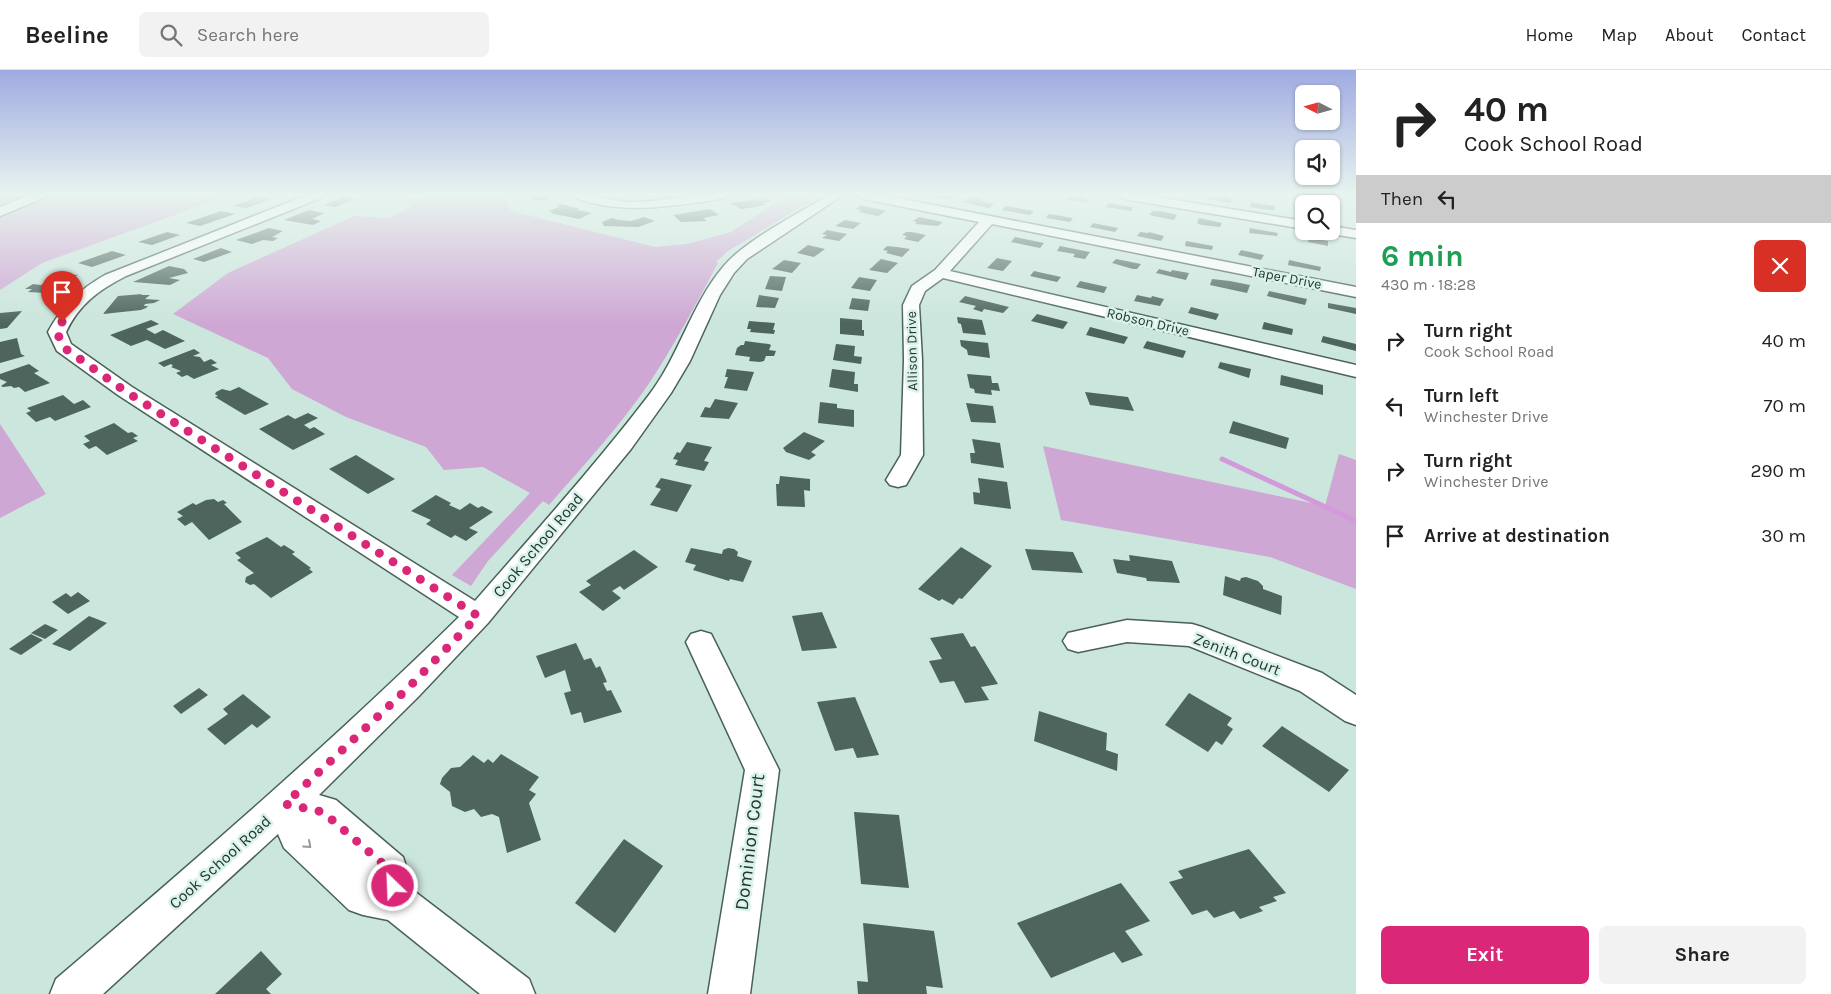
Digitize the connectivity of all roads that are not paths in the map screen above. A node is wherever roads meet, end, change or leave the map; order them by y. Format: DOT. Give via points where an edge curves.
graph roads {
  1 [pos="209,238"];
  2 [pos="767,238"];
  3 [pos="972,238"];
  4 [pos="1085,238"];
  5 [pos="940,273"];
  6 [pos="1356,292"];
  7 [pos="1356,371"];
  8 [pos="898,480"];
  9 [pos="478,616"];
  10 [pos="1078,641"];
  11 [pos="701,642"];
  12 [pos="1356,712"];
  13 [pos="285,804"];
  14 [pos="71,994"];
  15 [pos="514,994"];
  16 [pos="729,994"];
  1 -- 9 [label="street" via="96,286 66,313 57,332 63,347 125,391"];
  2 -- 9 [label="street, Cook School Road" via="728,270 661,393 623,444"];
  3 -- 5 [label="street, Allison Drive"];
  4 -- 6 [label="street, Taper Drive"];
  5 -- 7 [label="street, Robson Drive"];
  5 -- 8 [label="street, Allison Drive" via="918,289 911,305 912,455"];
  9 -- 13 [label="street, Cook School Road" via="408,688"];
  10 -- 12 [label="street, Zenith Court" via="1127,631 1192,635 1311,682"];
  11 -- 16 [label="street, Dominion Court" via="762,770"];
  13 -- 14 [label="street, Cook School Road"];
  13 -- 15 [label="street" via="297,836 363,896 397,902"];
}
